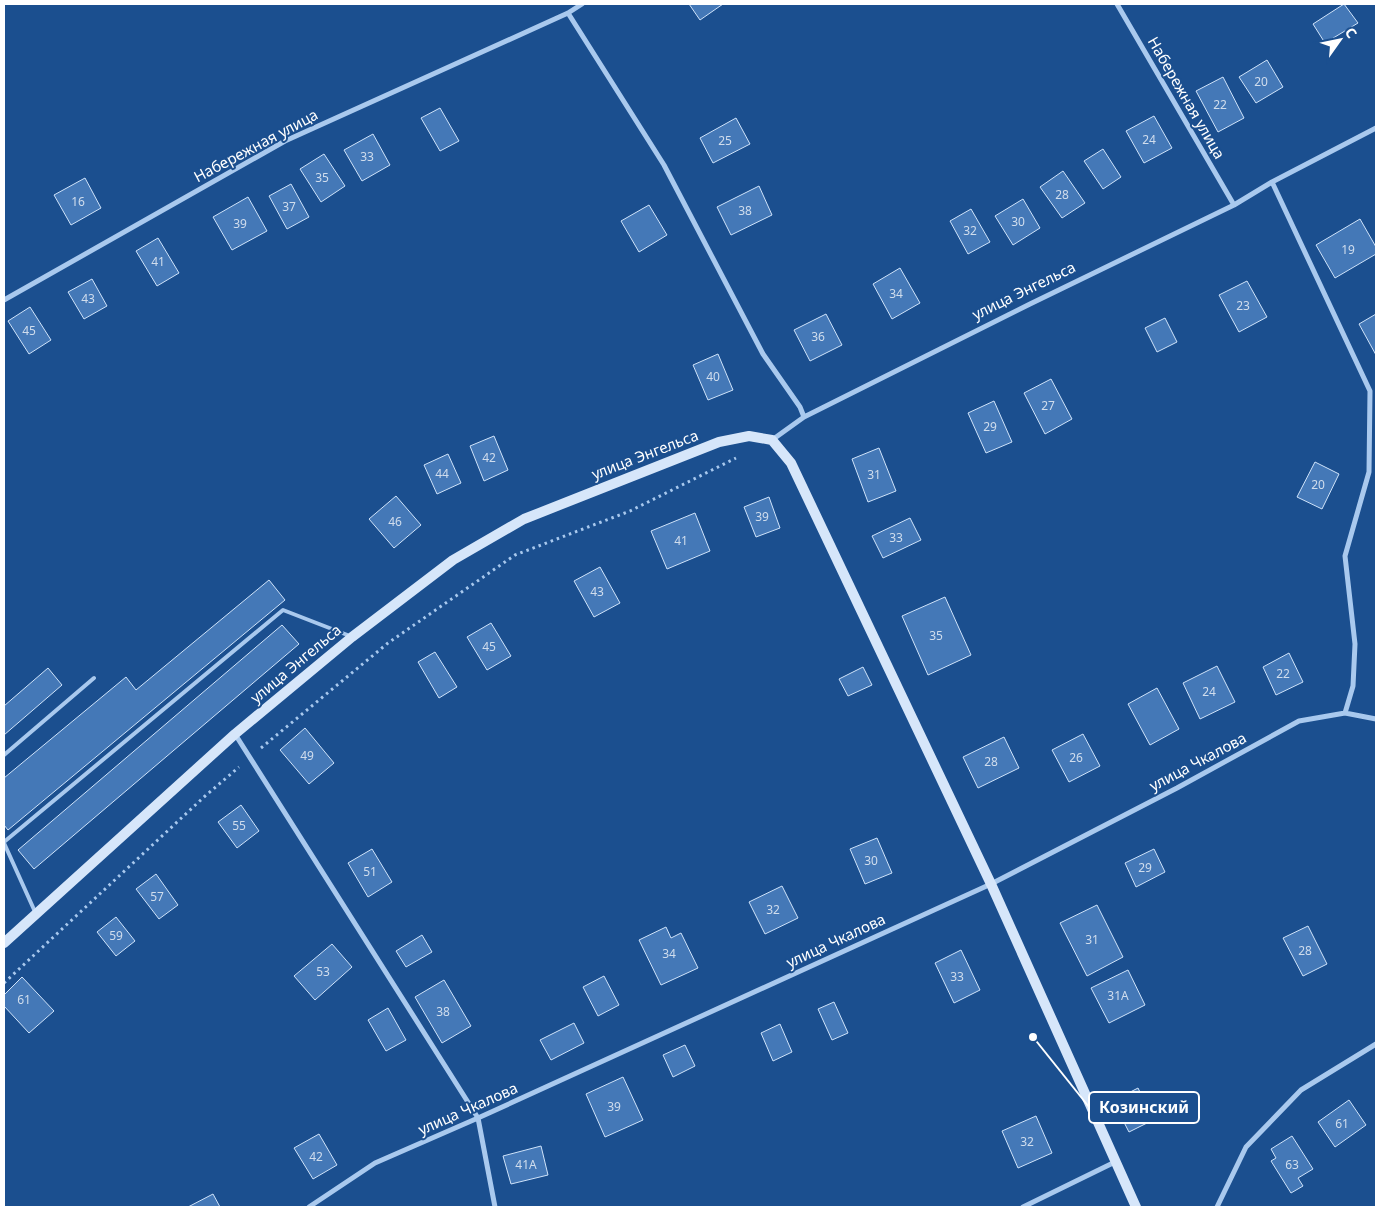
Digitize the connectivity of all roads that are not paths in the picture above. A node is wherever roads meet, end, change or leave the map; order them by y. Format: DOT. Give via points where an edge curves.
graph roads {
  1 [pos="582,4"];
  2 [pos="1117,4"];
  3 [pos="568,13"];
  4 [pos="1376,128"];
  5 [pos="1272,182"];
  6 [pos="1234,205"];
  7 [pos="4,300"];
  8 [pos="804,417"];
  9 [pos="772,440"];
  10 [pos="352,637"];
  11 [pos="94,678"];
  12 [pos="1345,713"];
  13 [pos="1376,718"];
  14 [pos="235,734"];
  15 [pos="4,755"];
  16 [pos="4,843"];
  17 [pos="991,884"];
  18 [pos="36,914"];
  19 [pos="4,943"];
  20 [pos="1376,1044"];
  21 [pos="478,1118"];
  22 [pos="1115,1162"];
  23 [pos="308,1207"];
  24 [pos="495,1207"];
  25 [pos="1023,1207"];
  26 [pos="1136,1207"];
  27 [pos="1217,1207"];
  1 -- 3 [label="street, Набережная улица"];
  2 -- 6 [label="street, Набережная улица"];
  3 -- 7 [label="street, Набережная улица" via="284,141"];
  3 -- 8 [label="street" via="664,165 763,354"];
  4 -- 5 [label="street, улица Энгельса"];
  5 -- 6 [label="street, улица Энгельса"];
  5 -- 12 [label="street" via="1370,391 1369,472 1346,556 1355,644 1353,686"];
  6 -- 8 [label="street, улица Энгельса"];
  8 -- 9 [label="street, улица Энгельса"];
  9 -- 10 [label="main road, улица Энгельса" via="749,436 719,442 524,519 453,560"];
  9 -- 17 [label="main road" via="792,463"];
  10 -- 14 [label="main road, улица Энгельса"];
  10 -- 16 [label="lane" via="283,610"];
  11 -- 15 [label="lane"];
  12 -- 13 [label="street, улица Чкалова"];
  12 -- 17 [label="street, улица Чкалова" via="1299,721"];
  14 -- 18 [label="main road, улица Энгельса"];
  14 -- 21 [label="street"];
  16 -- 18 [label="lane"];
  17 -- 21 [label="street, улица Чкалова"];
  17 -- 22 [label="main road"];
  18 -- 19 [label="main road, улица Энгельса"];
  20 -- 27 [label="street" via="1294,1097 1246,1147"];
  21 -- 23 [label="street, улица Чкалова" via="376,1163"];
  21 -- 24 [label="street"];
  22 -- 25 [label="street"];
  22 -- 26 [label="main road"];
}
